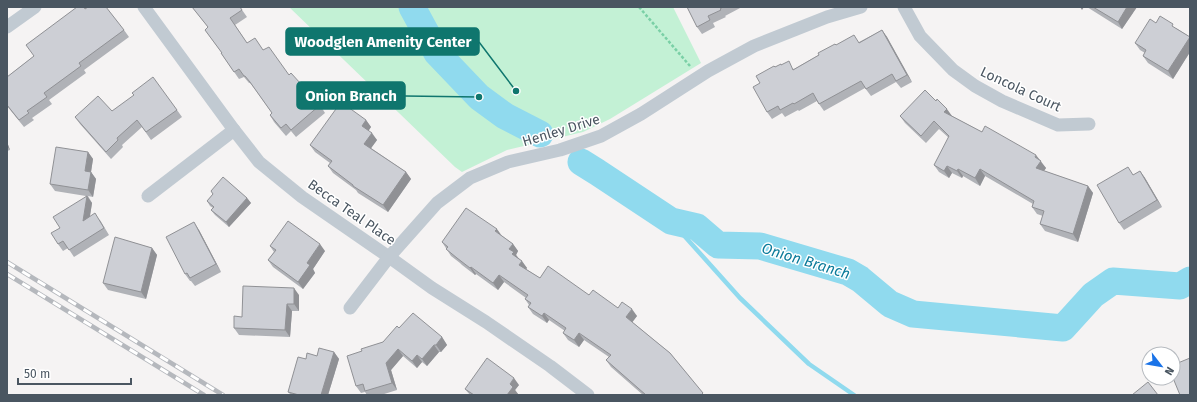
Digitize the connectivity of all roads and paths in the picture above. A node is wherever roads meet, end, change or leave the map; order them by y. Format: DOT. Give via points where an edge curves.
graph roads {
  1 [pos="35,7"];
  2 [pos="144,7"];
  3 [pos="639,7"];
  4 [pos="860,7"];
  5 [pos="904,7"];
  6 [pos="7,27"];
  7 [pos="690,66"];
  8 [pos="1089,124"];
  9 [pos="234,130"];
  10 [pos="148,196"];
  11 [pos="389,257"];
  12 [pos="350,308"];
  13 [pos="583,393"];
  1 -- 6 [label="street"];
  2 -- 9 [label="street, Becca Teal Place"];
  3 -- 7 [label="path"];
  4 -- 11 [label="street, Henley Drive" via="827,17 754,46 601,136 560,150 508,162 470,178 437,202"];
  5 -- 8 [label="street, Loncola Court" via="920,36 953,70 975,86 1002,101 1058,125"];
  9 -- 10 [label="street"];
  9 -- 11 [label="street, Becca Teal Place" via="259,162 302,197"];
  11 -- 12 [label="street, Henley Drive"];
  11 -- 13 [label="street, Becca Teal Place" via="550,366"];
}
